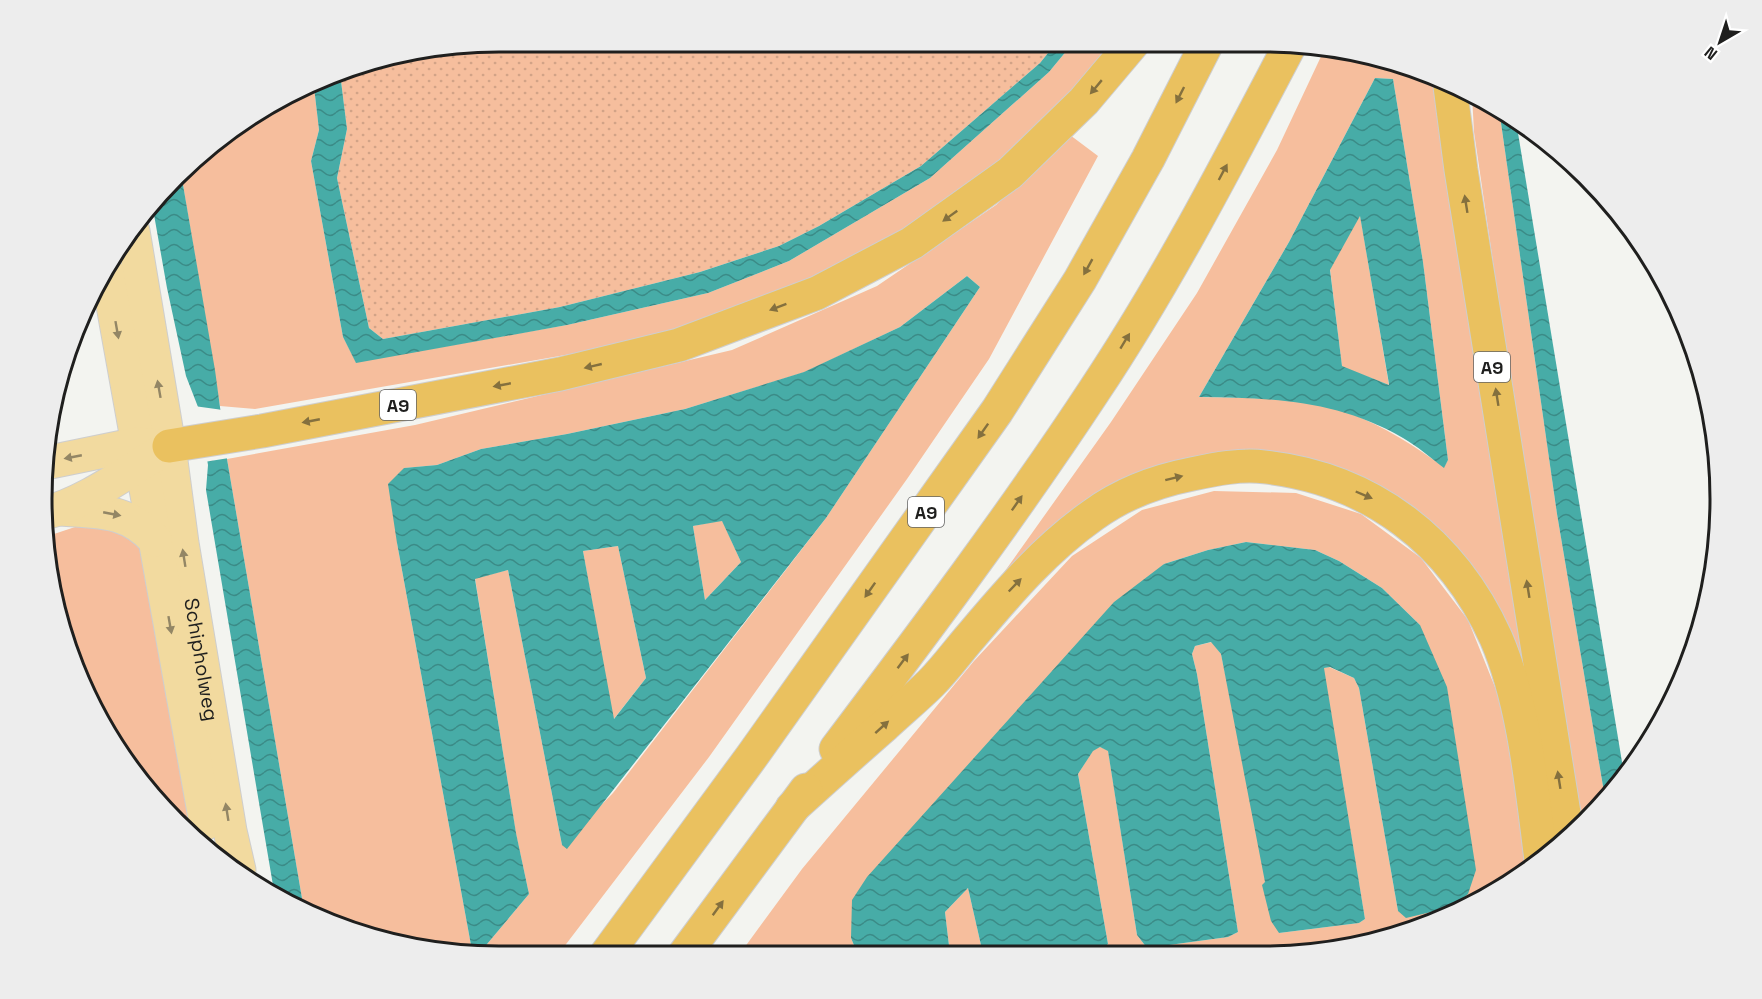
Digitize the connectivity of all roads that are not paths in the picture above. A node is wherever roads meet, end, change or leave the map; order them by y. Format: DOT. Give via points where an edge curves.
graph roads {
  1 [pos="1125,52"];
  2 [pos="1202,52"];
  3 [pos="1286,53"];
  4 [pos="1451,95"];
  5 [pos="134,242"];
  6 [pos="110,281"];
  7 [pos="157,450"];
  8 [pos="54,462"];
  9 [pos="53,511"];
  10 [pos="155,540"];
  11 [pos="792,808"];
  12 [pos="1566,828"];
  13 [pos="209,839"];
  14 [pos="1540,850"];
  15 [pos="237,861"];
  16 [pos="612,946"];
  17 [pos="691,946"];
  1 -- 7 [label="highway, A9, one-way" via="1084,101 1010,173 912,243 817,293 679,345 560,374"];
  2 -- 16 [label="highway, A9, one-way" via="1080,280 997,411"];
  11 -- 3 [label="highway, one-way" via="964,579 1095,390 1219,179"];
  12 -- 4 [label="highway, A9, one-way"];
  7 -- 5 [label="main road, Schipholweg, one-way"];
  6 -- 7 [label="main road, Schipholweg, one-way"];
  7 -- 8 [label="main road, one-way"];
  7 -- 9 [label="main road"];
  7 -- 10 [label="main road, Schipholweg"];
  15 -- 7 [label="main road, Schipholweg, one-way" via="182,543"];
  9 -- 10 [label="main road, one-way" via="122,516"];
  10 -- 13 [label="main road, Schipholweg, one-way"];
  11 -- 14 [label="highway, one-way" via="932,682 1043,556 1095,513 1149,485 1208,471 1263,466 1321,479 1374,500 1421,533 1459,573 1497,640 1512,685"];
  17 -- 11 [label="highway, one-way"];
}
